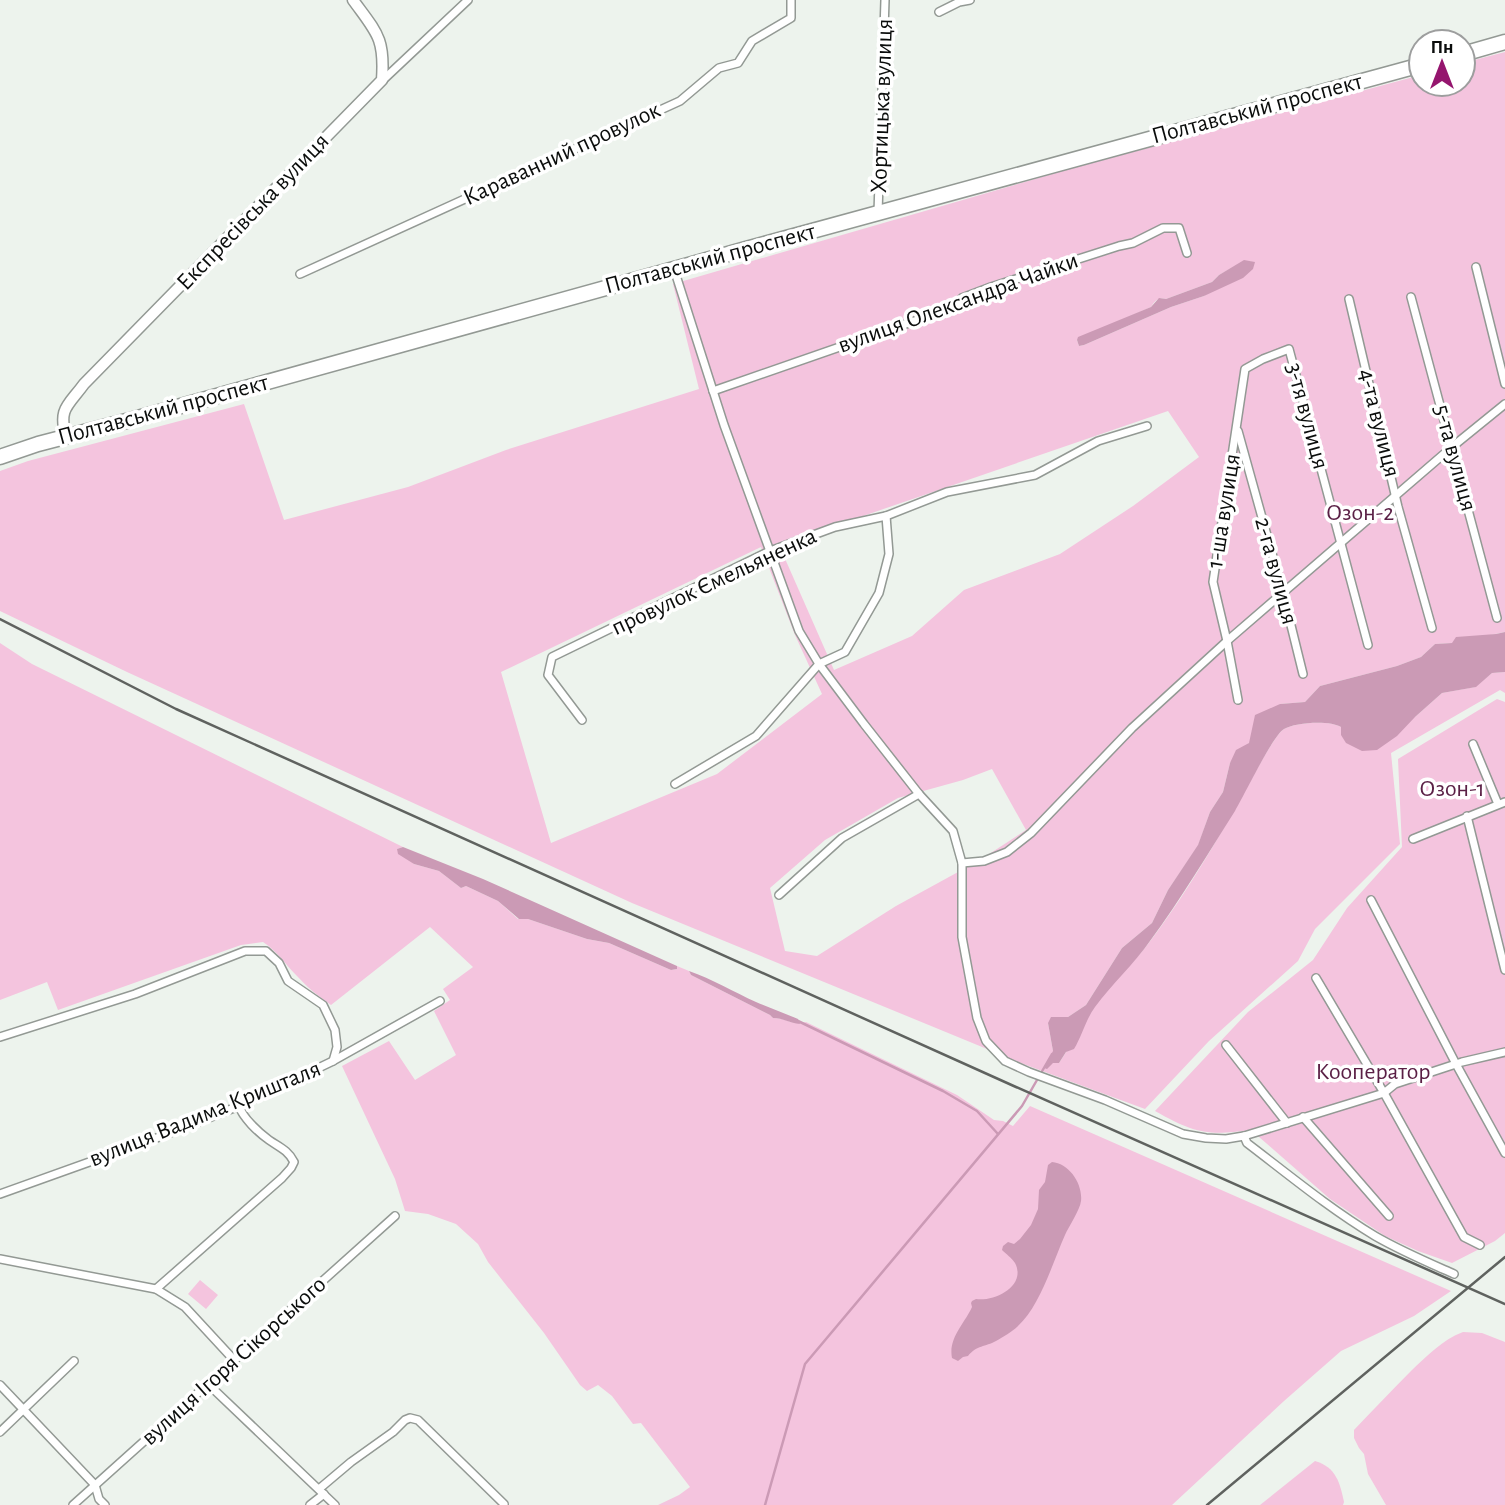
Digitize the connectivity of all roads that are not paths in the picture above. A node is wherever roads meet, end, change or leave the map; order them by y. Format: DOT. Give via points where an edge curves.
graph roads {
  1 [pos="353,0"];
  2 [pos="468,0"];
  3 [pos="791,0"];
  4 [pos="885,0"];
  5 [pos="970,0"];
  6 [pos="939,12"];
  7 [pos="1505,42"];
  8 [pos="1477,50"];
  9 [pos="1407,69"];
  10 [pos="382,80"];
  11 [pos="878,213"];
  12 [pos="1187,253"];
  13 [pos="1476,267"];
  14 [pos="674,269"];
  15 [pos="300,274"];
  16 [pos="1411,298"];
  17 [pos="1349,299"];
  18 [pos="1289,349"];
  19 [pos="1505,384"];
  20 [pos="713,391"];
  21 [pos="1505,404"];
  22 [pos="1147,426"];
  23 [pos="1237,427"];
  24 [pos="66,437"];
  25 [pos="1452,447"];
  26 [pos="0,457"];
  27 [pos="1397,495"];
  28 [pos="886,516"];
  29 [pos="1341,543"];
  30 [pos="770,551"];
  31 [pos="1283,593"];
  32 [pos="1497,618"];
  33 [pos="1432,628"];
  34 [pos="1227,641"];
  35 [pos="1368,645"];
  36 [pos="819,664"];
  37 [pos="1303,674"];
  38 [pos="1238,700"];
  39 [pos="582,720"];
  40 [pos="1473,744"];
  41 [pos="676,784"];
  42 [pos="919,794"];
  43 [pos="1501,803"];
  44 [pos="1467,816"];
  45 [pos="1413,839"];
  46 [pos="962,863"];
  47 [pos="779,895"];
  48 [pos="1371,900"];
  49 [pos="1505,970"];
  50 [pos="1317,978"];
  51 [pos="440,1001"];
  52 [pos="0,1037"];
  53 [pos="1226,1045"];
  54 [pos="1505,1052"];
  55 [pos="333,1061"];
  56 [pos="1456,1064"];
  57 [pos="1384,1093"];
  58 [pos="239,1105"];
  59 [pos="1303,1118"];
  60 [pos="1287,1123"];
  61 [pos="1244,1136"];
  62 [pos="1505,1153"];
  63 [pos="0,1194"];
  64 [pos="395,1216"];
  65 [pos="1389,1216"];
  66 [pos="1480,1245"];
  67 [pos="0,1259"];
  68 [pos="1454,1274"];
  69 [pos="156,1289"];
  70 [pos="234,1360"];
  71 [pos="74,1361"];
  72 [pos="208,1384"];
  73 [pos="0,1385"];
  74 [pos="23,1410"];
  75 [pos="0,1432"];
  76 [pos="95,1485"];
  77 [pos="322,1492"];
  78 [pos="504,1504"];
  79 [pos="73,1505"];
  80 [pos="105,1505"];
  81 [pos="310,1505"];
  82 [pos="335,1505"];
  1 -- 10 [label="street" via="378,35 384,60"];
  2 -- 10 [label="street, Експресівська вулиця"];
  3 -- 15 [label="street, Караванний провулок" via="791,18 752,41 738,63 719,68 680,100"];
  4 -- 11 [label="street, Хортицька вулиця"];
  5 -- 6 [label="street"];
  7 -- 8 [label="highway"];
  9 -- 11 [label="highway, Полтавський проспект"];
  10 -- 24 [label="street, Експресівська вулиця" via="85,384 64,411"];
  11 -- 14 [label="highway, Полтавський проспект"];
  12 -- 20 [label="street, вулиця Олександра Чайки" via="1179,228 1163,228 1133,243 991,287 962,298 949,309"];
  13 -- 19 [label="street"];
  14 -- 20 [label="street"];
  14 -- 24 [label="highway, Полтавський проспект"];
  16 -- 25 [label="street, 5-та вулиця"];
  17 -- 27 [label="street, 4-та вулиця"];
  18 -- 23 [label="street, 1-ша вулиця" via="1245,369"];
  18 -- 29 [label="street, 3-тя вулиця"];
  20 -- 30 [label="street"];
  21 -- 25 [label="street"];
  22 -- 28 [label="street, провулок Ємельяненка" via="1098,442 1035,475 947,492"];
  23 -- 31 [label="street, 2-га вулиця"];
  23 -- 34 [label="street, 1-ша вулиця" via="1213,582"];
  24 -- 26 [label="highway, Полтавський проспект"];
  25 -- 27 [label="street"];
  25 -- 32 [label="street, 5-та вулиця"];
  27 -- 29 [label="street"];
  27 -- 33 [label="street, 4-та вулиця"];
  28 -- 30 [label="street, провулок Ємельяненка" via="835,527"];
  28 -- 36 [label="street" via="888,554 879,593 845,652"];
  29 -- 31 [label="street"];
  29 -- 35 [label="street, 3-тя вулиця"];
  30 -- 36 [label="street" via="799,631"];
  30 -- 39 [label="street, провулок Ємельяненка" via="552,657 548,675"];
  31 -- 34 [label="street"];
  31 -- 37 [label="street, 2-га вулиця"];
  34 -- 38 [label="street, 1-ша вулиця"];
  34 -- 46 [label="street" via="1132,728 1031,833 1007,852"];
  36 -- 41 [label="street" via="756,736"];
  36 -- 42 [label="street"];
  40 -- 43 [label="street"];
  42 -- 46 [label="street" via="953,831"];
  42 -- 47 [label="street" via="842,838"];
  43 -- 44 [label="street"];
  44 -- 45 [label="street"];
  44 -- 49 [label="street"];
  46 -- 61 [label="street" via="962,937 977,1018 986,1041 1005,1061 1183,1134 1226,1139"];
  48 -- 56 [label="street"];
  50 -- 57 [label="street"];
  51 -- 55 [label="street, вулиця Вадима Кришталя"];
  52 -- 55 [label="street" via="135,994 245,951 266,950 288,981 323,1005 335,1030"];
  53 -- 60 [label="street"];
  54 -- 56 [label="street"];
  55 -- 58 [label="street, вулиця Вадима Кришталя"];
  56 -- 57 [label="street" via="1395,1084"];
  56 -- 62 [label="street"];
  57 -- 59 [label="street"];
  57 -- 66 [label="street" via="1464,1237"];
  58 -- 63 [label="street, вулиця Вадима Кришталя"];
  58 -- 69 [label="street" via="264,1136 285,1149 294,1162 282,1178"];
  59 -- 60 [label="street"];
  59 -- 65 [label="street"];
  60 -- 61 [label="street"];
  61 -- 68 [label="street" via="1247,1143 1374,1235"];
  64 -- 70 [label="street, вулиця Ігоря Сікорського"];
  67 -- 69 [label="street"];
  69 -- 70 [label="street" via="185,1307"];
  70 -- 72 [label="street, вулиця Ігоря Сікорського"];
  71 -- 74 [label="street"];
  72 -- 76 [label="street, вулиця Ігоря Сікорського"];
  72 -- 77 [label="street"];
  73 -- 74 [label="street"];
  74 -- 75 [label="street"];
  74 -- 76 [label="street"];
  76 -- 79 [label="street, вулиця Ігоря Сікорського"];
  76 -- 80 [label="street"];
  77 -- 78 [label="street" via="351,1462 405,1420 414,1418"];
  77 -- 81 [label="street"];
  77 -- 82 [label="street"];
}
